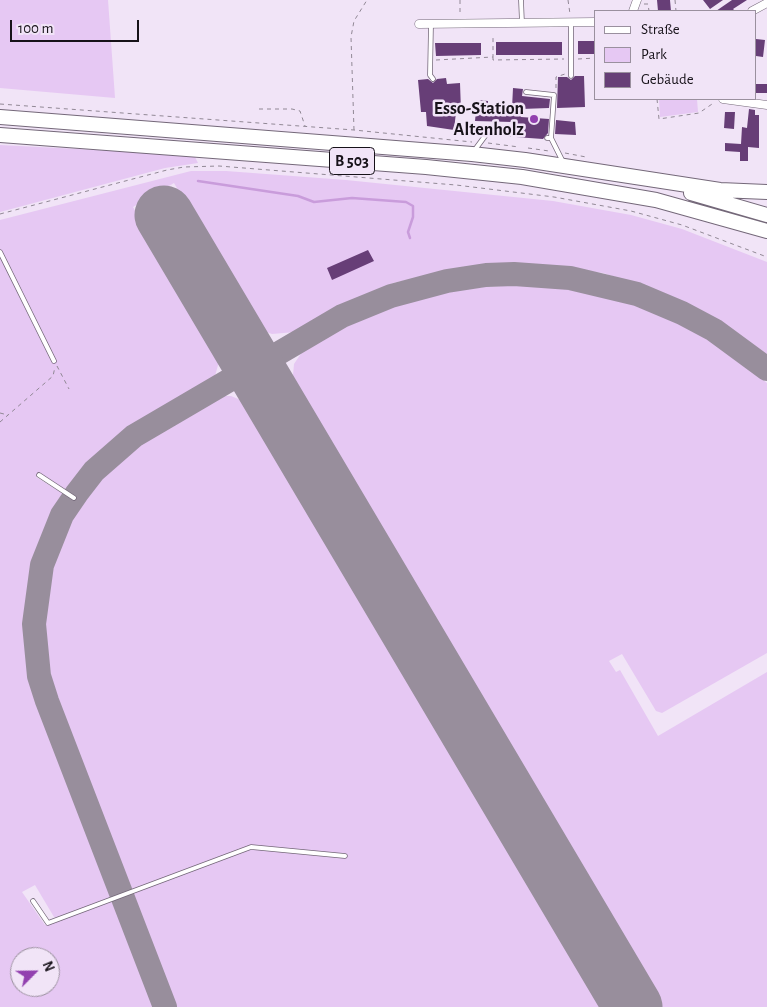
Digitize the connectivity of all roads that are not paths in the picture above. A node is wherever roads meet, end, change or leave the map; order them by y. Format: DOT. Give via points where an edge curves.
graph roads {
  1 [pos="520,0"];
  2 [pos="767,3"];
  3 [pos="754,10"];
  4 [pos="571,22"];
  5 [pos="594,22"];
  6 [pos="522,23"];
  7 [pos="419,24"];
  8 [pos="431,24"];
  9 [pos="571,75"];
  10 [pos="433,79"];
  11 [pos="526,92"];
  12 [pos="730,100"];
  13 [pos="767,104"];
  14 [pos="0,117"];
  15 [pos="512,134"];
  16 [pos="0,135"];
  17 [pos="472,154"];
  18 [pos="565,166"];
  19 [pos="645,180"];
  20 [pos="767,192"];
  21 [pos="767,215"];
  22 [pos="767,231"];
  23 [pos="0,252"];
  24 [pos="54,361"];
  25 [pos="39,475"];
  26 [pos="74,498"];
  27 [pos="345,856"];
  28 [pos="33,901"];
  1 -- 6 [label="lane"];
  2 -- 3 [label="street"];
  4 -- 5 [label="street"];
  4 -- 6 [label="street"];
  4 -- 9 [label="lane"];
  6 -- 8 [label="street"];
  7 -- 8 [label="street"];
  8 -- 10 [label="lane" via="430,75"];
  11 -- 18 [label="lane" via="554,95 549,138"];
  12 -- 13 [label="street"];
  14 -- 17 [label="highway, B 503"];
  15 -- 17 [label="lane" via="488,132"];
  16 -- 22 [label="highway, B 503" via="522,177 656,200"];
  17 -- 18 [label="highway, B 503"];
  18 -- 19 [label="highway, B 503"];
  19 -- 20 [label="highway" via="720,190"];
  19 -- 21 [label="highway, B 503"];
  23 -- 24 [label="lane"];
  25 -- 26 [label="lane"];
  27 -- 28 [label="lane" via="251,847 48,923"];
}
